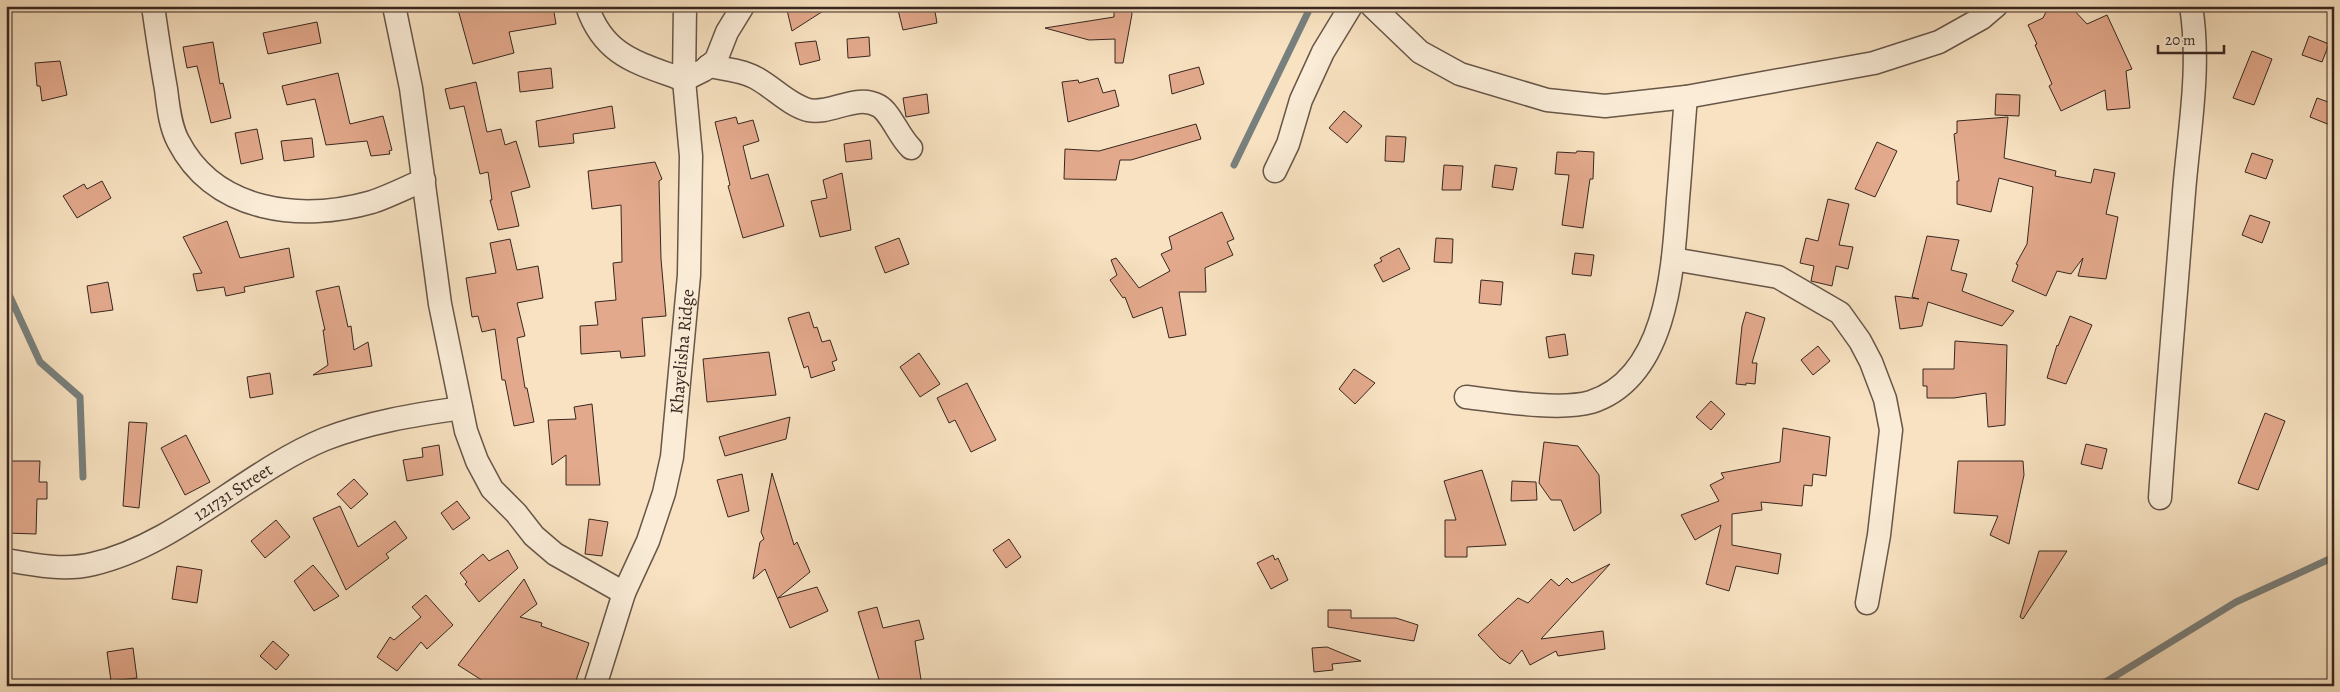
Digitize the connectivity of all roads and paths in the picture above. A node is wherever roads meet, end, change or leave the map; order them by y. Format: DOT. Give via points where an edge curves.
graph roads {
  1 [pos="153,6"];
  2 [pos="394,6"];
  3 [pos="587,6"];
  4 [pos="685,6"];
  5 [pos="743,6"];
  6 [pos="1351,6"];
  7 [pos="1372,6"];
  8 [pos="1996,6"];
  9 [pos="2191,6"];
  10 [pos="708,66"];
  11 [pos="684,80"];
  12 [pos="1686,97"];
  13 [pos="911,148"];
  14 [pos="1275,171"];
  15 [pos="424,180"];
  16 [pos="1673,260"];
  17 [pos="1466,397"];
  18 [pos="461,408"];
  19 [pos="2160,498"];
  20 [pos="6,560"];
  21 [pos="624,593"];
  22 [pos="1867,603"];
  23 [pos="594,686"];
  1 -- 15 [label="street" via="177,140 193,163 233,196 279,210 312,212 372,202"];
  2 -- 15 [label="street" via="411,88"];
  3 -- 11 [label="street" via="593,24 608,44 628,58"];
  4 -- 11 [label="street, Khayelisha Ridge"];
  5 -- 10 [label="street" via="727,32 716,60"];
  6 -- 14 [label="street" via="1323,52"];
  7 -- 12 [label="street" via="1420,52 1460,74 1498,87 1547,100 1605,106"];
  8 -- 12 [label="street" via="1982,18 1939,42 1874,63"];
  9 -- 19 [label="street" via="2196,58"];
  10 -- 11 [label="street"];
  10 -- 13 [label="street" via="754,77 807,110 855,102 880,106"];
  11 -- 21 [label="street, Khayelisha Ridge" via="690,156 689,275 680,395 664,493 648,541"];
  12 -- 16 [label="street"];
  15 -- 18 [label="street" via="440,304"];
  16 -- 17 [label="street" via="1654,340 1643,360 1611,391 1590,402 1555,405"];
  16 -- 22 [label="street" via="1778,277 1840,312 1860,341 1885,399 1891,430 1879,535"];
  18 -- 20 [label="street, 121731 Street" via="386,420 324,440 146,544 115,558 67,567"];
  18 -- 21 [label="street" via="466,431 492,489 534,536 555,554"];
  21 -- 23 [label="street, Khayelisha Ridge"];
}
